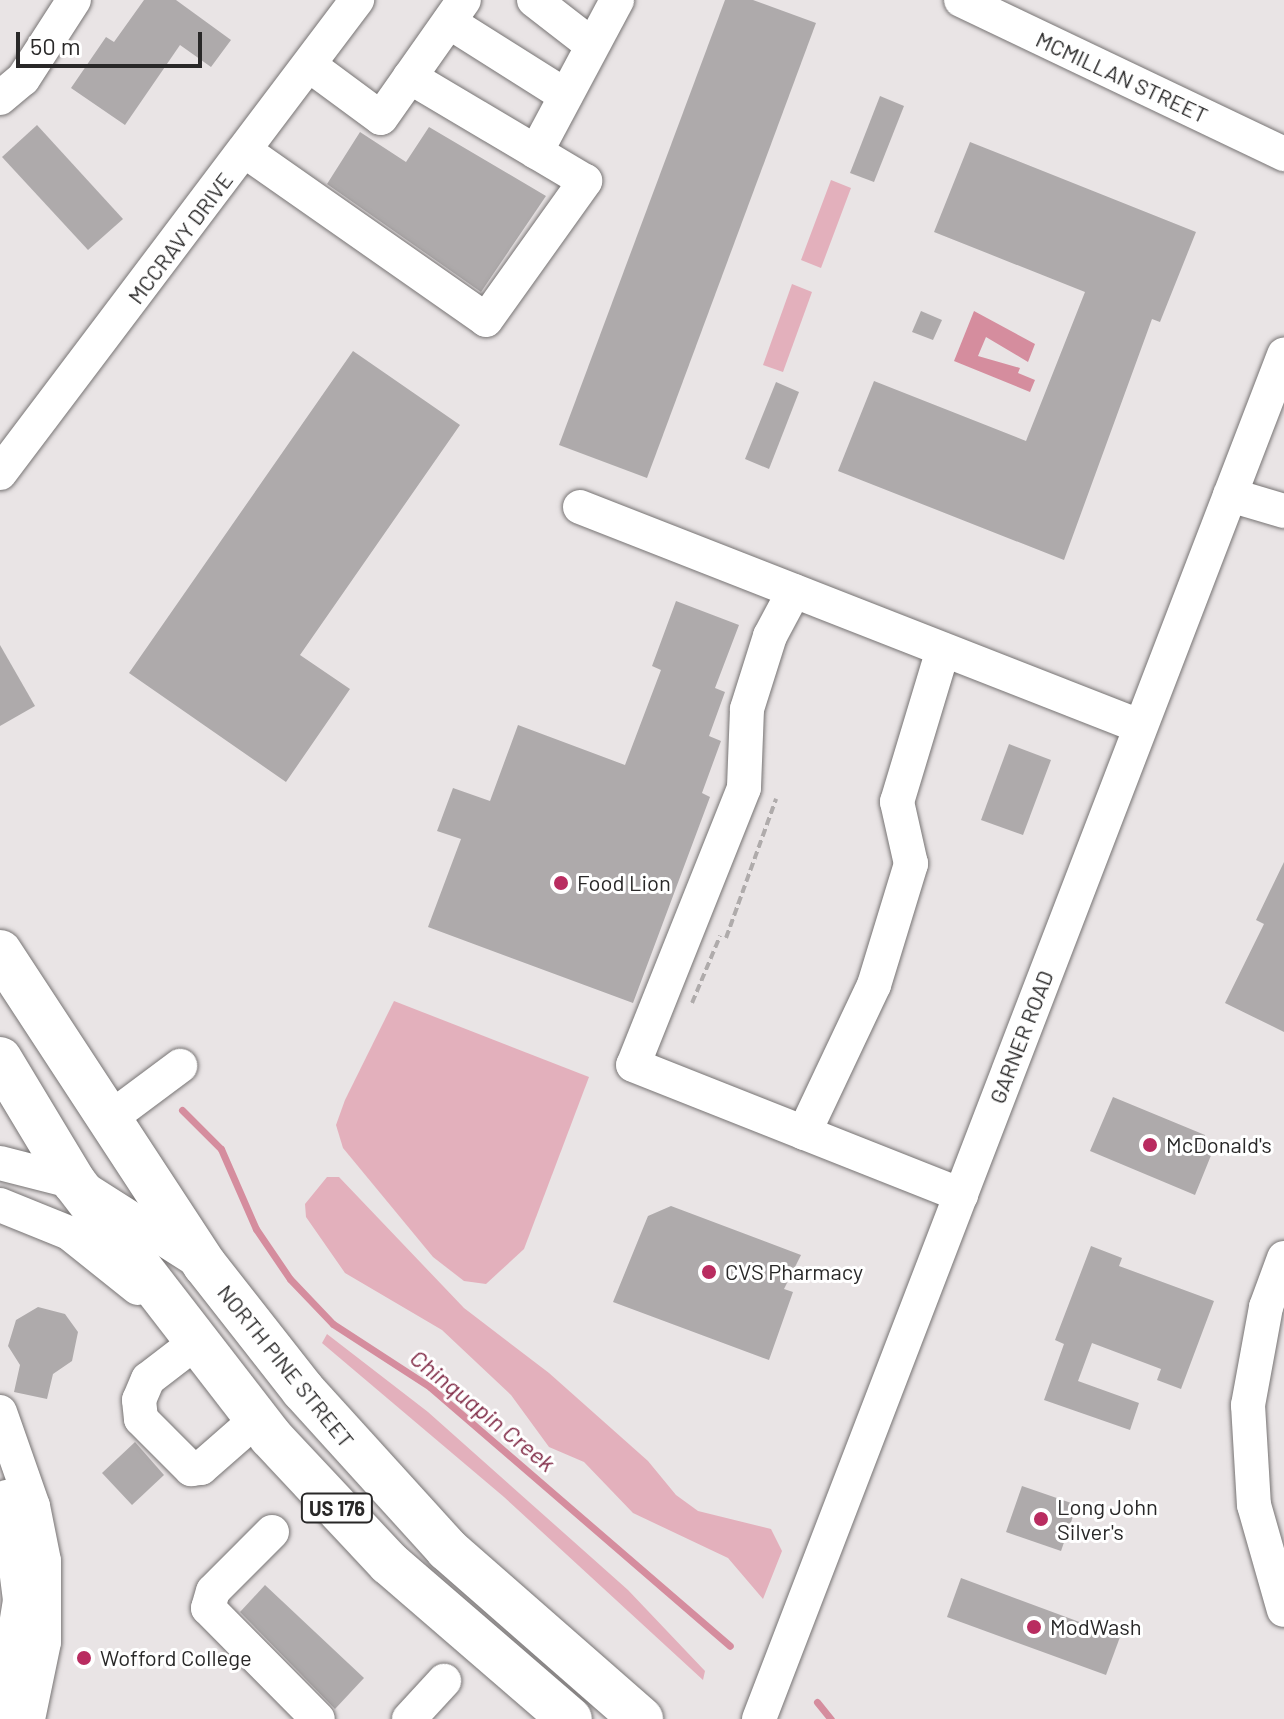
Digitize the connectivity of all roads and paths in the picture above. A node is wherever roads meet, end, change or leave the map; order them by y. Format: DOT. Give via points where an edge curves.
graph roads {
  1 [pos="74,0"];
  2 [pos="357,0"];
  3 [pos="534,0"];
  4 [pos="617,0"];
  5 [pos="961,0"];
  6 [pos="457,11"];
  7 [pos="592,45"];
  8 [pos="309,65"];
  9 [pos="410,77"];
  10 [pos="566,96"];
  11 [pos="0,98"];
  12 [pos="245,151"];
  13 [pos="536,152"];
  14 [pos="1284,154"];
  15 [pos="1284,355"];
  16 [pos="0,473"];
  17 [pos="1230,495"];
  18 [pos="580,507"];
  19 [pos="1284,511"];
  20 [pos="794,591"];
  21 [pos="943,650"];
  22 [pos="1139,726"];
  23 [pos="776,799"];
  24 [pos="0,952"];
  25 [pos="692,1003"];
  26 [pos="0,1059"];
  27 [pos="180,1066"];
  28 [pos="109,1119"];
  29 [pos="804,1133"];
  30 [pos="0,1163"];
  31 [pos="74,1182"];
  32 [pos="961,1195"];
  33 [pos="0,1205"];
  34 [pos="1284,1258"];
  35 [pos="205,1265"];
  36 [pos="191,1337"];
  37 [pos="0,1412"];
  38 [pos="257,1419"];
  39 [pos="0,1474"];
  40 [pos="272,1532"];
  41 [pos="22,1599"];
  42 [pos="1284,1610"];
  43 [pos="444,1681"];
  44 [pos="1,1719"];
  45 [pos="28,1719"];
  46 [pos="318,1719"];
  47 [pos="409,1719"];
  48 [pos="570,1719"];
  49 [pos="641,1719"];
  50 [pos="759,1719"];
  1 -- 11 [label="street" via="23,79"];
  2 -- 8 [label="street, MCCRAVY DRIVE"];
  3 -- 7 [label="street"];
  4 -- 7 [label="street"];
  5 -- 14 [label="street, MCMILLAN STREET"];
  6 -- 9 [label="street"];
  6 -- 10 [label="street"];
  7 -- 10 [label="street"];
  8 -- 9 [label="street" via="381,118"];
  8 -- 12 [label="street, MCCRAVY DRIVE"];
  9 -- 13 [label="street"];
  10 -- 13 [label="street"];
  12 -- 13 [label="street" via="486,320 585,181"];
  12 -- 16 [label="street, MCCRAVY DRIVE"];
  15 -- 17 [label="street, GARNER ROAD"];
  17 -- 19 [label="street"];
  17 -- 22 [label="street, GARNER ROAD"];
  18 -- 20 [label="street"];
  20 -- 21 [label="street"];
  20 -- 29 [label="street" via="770,636 747,709 744,788 633,1065"];
  21 -- 22 [label="street"];
  21 -- 29 [label="street" via="897,802 911,864 874,985"];
  22 -- 32 [label="street, GARNER ROAD"];
  23 -- 25 [label="path"];
  24 -- 28 [label="highway, NORTH PINE STREET / US 176"];
  26 -- 31 [label="highway, US 176"];
  27 -- 28 [label="street"];
  28 -- 35 [label="highway, NORTH PINE STREET / US 176"];
  29 -- 32 [label="street"];
  30 -- 31 [label="street"];
  31 -- 35 [label="street"];
  31 -- 36 [label="highway, US 176"];
  32 -- 50 [label="street, GARNER ROAD"];
  33 -- 36 [label="street" via="39,1218 98,1251"];
  34 -- 42 [label="street" via="1254,1356 1248,1455 1254,1505"];
  35 -- 49 [label="highway, NORTH PINE STREET / US 176" via="329,1421 436,1538 522,1620"];
  36 -- 38 [label="highway, US 176"];
  36 -- 38 [label="street" via="148,1379 139,1400 141,1419 191,1469 201,1468"];
  37 -- 41 [label="street" via="33,1506"];
  38 -- 48 [label="highway, US 176" via="389,1563"];
  39 -- 41 [label="street" via="16,1536"];
  40 -- 46 [label="street" via="213,1591 208,1608"];
  41 -- 44 [label="street"];
  41 -- 45 [label="street" via="44,1642"];
  43 -- 47 [label="street"];
}
